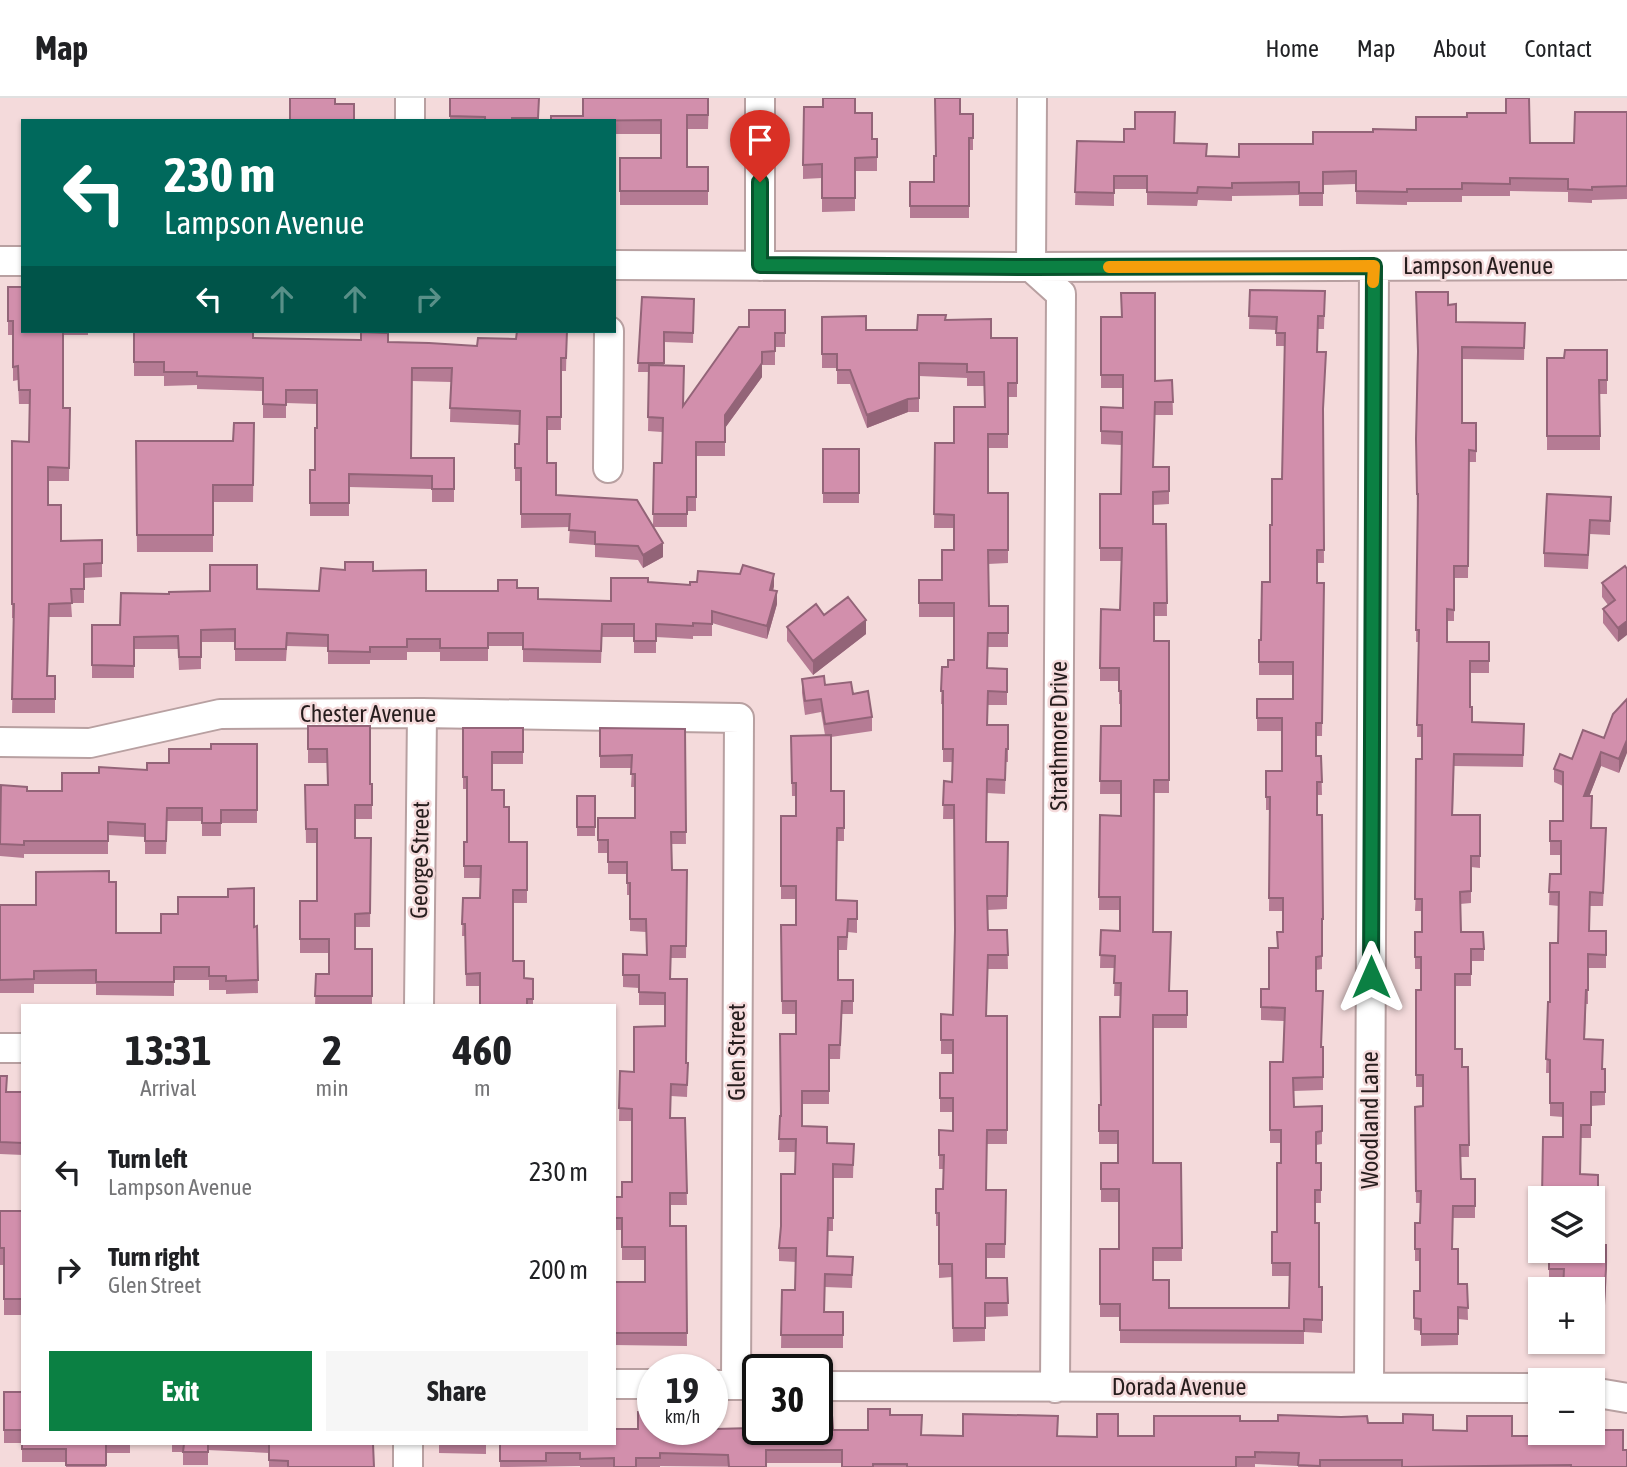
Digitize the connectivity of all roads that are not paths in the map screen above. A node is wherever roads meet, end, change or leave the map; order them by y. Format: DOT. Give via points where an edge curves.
graph roads {
  1 [pos="411,98"];
  2 [pos="760,98"];
  3 [pos="1032,98"];
  4 [pos="410,119"];
  5 [pos="0,261"];
  6 [pos="21,261"];
  7 [pos="616,265"];
  8 [pos="760,265"];
  9 [pos="1627,265"];
  10 [pos="1374,266"];
  11 [pos="1031,267"];
  12 [pos="609,333"];
  13 [pos="608,468"];
  14 [pos="422,713"];
  15 [pos="739,718"];
  16 [pos="0,742"];
  17 [pos="419,1004"];
  18 [pos="0,1048"];
  19 [pos="21,1048"];
  20 [pos="616,1384"];
  21 [pos="637,1384"];
  22 [pos="735,1385"];
  23 [pos="833,1386"];
  24 [pos="1369,1387"];
  25 [pos="1055,1388"];
  26 [pos="1528,1388"];
  27 [pos="1605,1394"];
  28 [pos="1627,1398"];
  29 [pos="408,1445"];
  30 [pos="408,1467"];
  1 -- 4 [label="street"];
  2 -- 8 [label="street"];
  3 -- 11 [label="street"];
  5 -- 6 [label="street"];
  7 -- 8 [label="street, Lampson Avenue"];
  8 -- 11 [label="street, Lampson Avenue"];
  9 -- 10 [label="street, Lampson Avenue"];
  10 -- 11 [label="street, Lampson Avenue"];
  10 -- 24 [label="street, Woodland Lane"];
  11 -- 25 [label="street, Strathmore Drive" via="1061,294"];
  12 -- 13 [label="street"];
  14 -- 15 [label="street, Chester Avenue"];
  14 -- 16 [label="street, Chester Avenue" via="220,715 90,743"];
  14 -- 17 [label="street, George Street"];
  15 -- 22 [label="street, Glen Street"];
  18 -- 19 [label="street"];
  20 -- 21 [label="street"];
  23 -- 25 [label="street, Dorada Avenue"];
  24 -- 25 [label="street, Dorada Avenue"];
  24 -- 26 [label="street, Dorada Avenue"];
  27 -- 28 [label="street"];
  29 -- 30 [label="street"];
}
